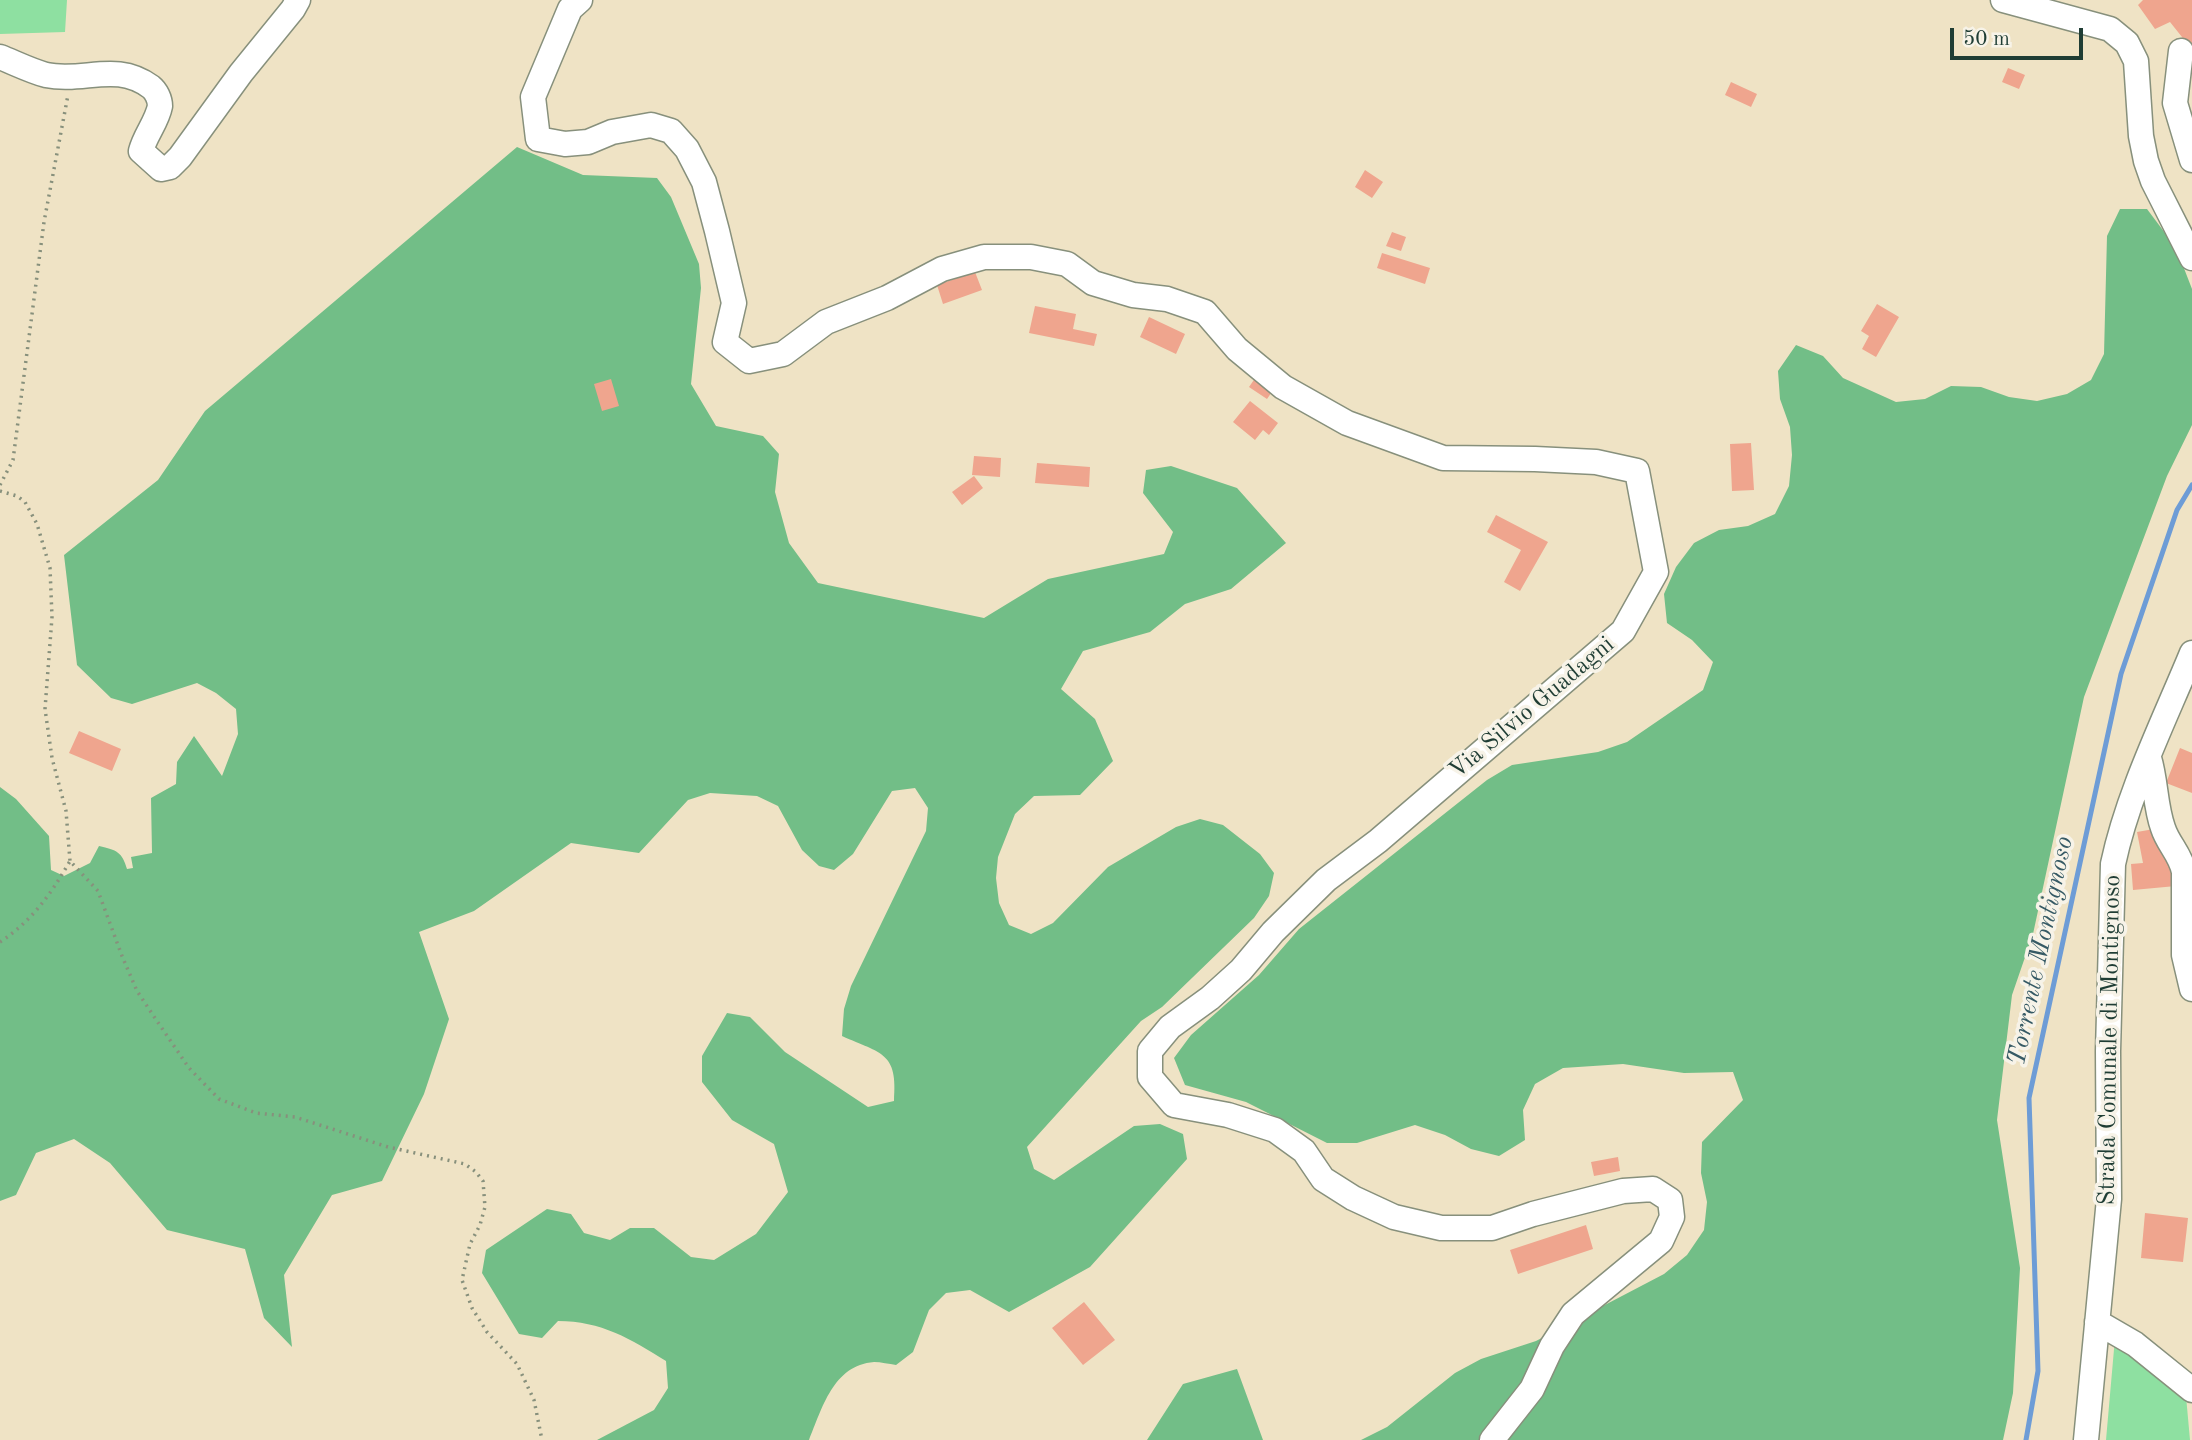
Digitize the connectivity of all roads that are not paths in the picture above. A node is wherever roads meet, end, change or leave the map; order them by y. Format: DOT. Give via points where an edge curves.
graph roads {
  1 [pos="298,0"];
  2 [pos="580,0"];
  3 [pos="2003,0"];
  4 [pos="2181,51"];
  5 [pos="0,57"];
  6 [pos="2192,160"];
  7 [pos="2192,258"];
  8 [pos="2192,653"];
  9 [pos="2149,758"];
  10 [pos="2188,861"];
  11 [pos="2192,989"];
  12 [pos="2097,1322"];
  13 [pos="2192,1390"];
  14 [pos="1492,1440"];
  15 [pos="2086,1440"];
  1 -- 5 [label="street" via="191,143 170,167 161,169 141,151 160,104 155,90 138,78 118,73 71,78 45,75"];
  2 -- 14 [label="street, Via Silvio Guadagni" via="569,9 533,97 538,139 588,142 651,125 671,131 687,149 704,182 717,231 734,303 725,342 749,361 783,354 826,322 887,298 942,269 985,257 1031,257 1067,264 1093,283 1205,312 1237,349 1283,387 1347,423 1443,458 1584,462 1637,471 1656,572 1623,631 1378,841 1326,880 1241,970 1170,1027 1150,1051 1150,1077 1174,1105 1275,1130 1304,1151 1323,1179 1394,1217 1441,1228 1492,1228 1623,1191 1653,1189 1670,1200 1672,1217 1661,1241 1573,1314 1531,1389"];
  3 -- 7 [label="street" via="2110,29 2127,43 2136,61 2146,161"];
  4 -- 6 [label="street" via="2175,103"];
  8 -- 9 [label="street, Strada Comunale di Montignoso"];
  9 -- 10 [label="street" via="2163,829"];
  9 -- 12 [label="street, Strada Comunale di Montignoso" via="2123,823 2113,864 2109,1199"];
  10 -- 11 [label="street" via="2184,955"];
  12 -- 13 [label="street" via="2135,1344"];
  12 -- 15 [label="street, Strada Comunale di Montignoso"];
}
